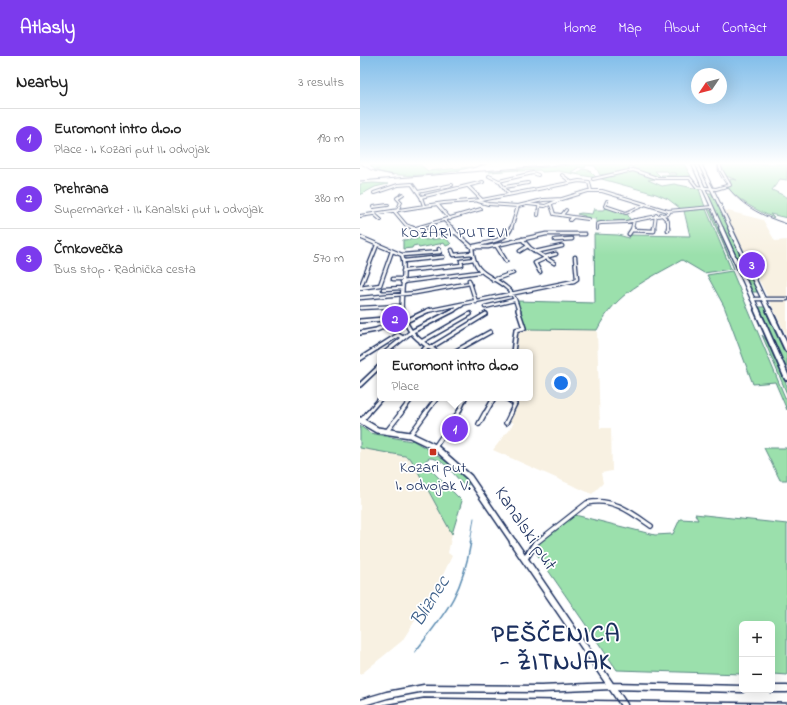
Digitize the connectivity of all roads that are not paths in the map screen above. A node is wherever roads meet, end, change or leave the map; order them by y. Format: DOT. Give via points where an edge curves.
graph roads {
  1 [pos="404,194"];
  2 [pos="419,194"];
  3 [pos="433,194"];
  4 [pos="476,194"];
  5 [pos="508,194"];
  6 [pos="579,194"];
  7 [pos="615,194"];
  8 [pos="707,194"];
  9 [pos="713,194"];
  10 [pos="421,197"];
  11 [pos="562,199"];
  12 [pos="476,200"];
  13 [pos="482,200"];
  14 [pos="607,201"];
  15 [pos="437,204"];
  16 [pos="528,204"];
  17 [pos="388,205"];
  18 [pos="551,205"];
  19 [pos="644,205"];
  20 [pos="380,206"];
  21 [pos="424,206"];
  22 [pos="518,206"];
  23 [pos="373,207"];
  24 [pos="539,207"];
  25 [pos="712,207"];
  26 [pos="481,209"];
  27 [pos="566,210"];
  28 [pos="670,211"];
  29 [pos="396,212"];
  30 [pos="384,213"];
  31 [pos="374,214"];
  32 [pos="661,214"];
  33 [pos="538,215"];
  34 [pos="562,215"];
  35 [pos="656,215"];
  36 [pos="360,216"];
  37 [pos="573,217"];
  38 [pos="450,219"];
  39 [pos="588,219"];
  40 [pos="381,220"];
  41 [pos="570,220"];
  42 [pos="634,220"];
  43 [pos="445,221"];
  44 [pos="412,229"];
  45 [pos="597,229"];
  46 [pos="632,230"];
  47 [pos="668,230"];
  48 [pos="456,233"];
  49 [pos="570,234"];
  50 [pos="585,234"];
  51 [pos="629,234"];
  52 [pos="361,237"];
  53 [pos="568,238"];
  54 [pos="572,238"];
  55 [pos="522,239"];
  56 [pos="555,240"];
  57 [pos="360,241"];
  58 [pos="377,244"];
  59 [pos="496,244"];
  60 [pos="528,246"];
  61 [pos="562,246"];
  62 [pos="472,247"];
  63 [pos="439,249"];
  64 [pos="452,250"];
  65 [pos="392,251"];
  66 [pos="520,251"];
  67 [pos="536,252"];
  68 [pos="472,253"];
  69 [pos="556,254"];
  70 [pos="402,255"];
  71 [pos="443,257"];
  72 [pos="575,257"];
  73 [pos="545,258"];
  74 [pos="474,259"];
  75 [pos="404,261"];
  76 [pos="506,261"];
  77 [pos="554,263"];
  78 [pos="403,271"];
  79 [pos="479,272"];
  80 [pos="540,272"];
  81 [pos="513,273"];
  82 [pos="393,279"];
  83 [pos="402,280"];
  84 [pos="493,280"];
  85 [pos="360,288"];
  86 [pos="402,288"];
  87 [pos="383,289"];
  88 [pos="513,295"];
  89 [pos="401,296"];
  90 [pos="360,298"];
  91 [pos="752,299"];
  92 [pos="763,299"];
  93 [pos="787,299"];
  94 [pos="514,300"];
  95 [pos="476,302"];
  96 [pos="462,305"];
  97 [pos="401,306"];
  98 [pos="485,307"];
  99 [pos="360,308"];
  100 [pos="470,314"];
  101 [pos="486,314"];
  102 [pos="403,320"];
  103 [pos="360,321"];
  104 [pos="385,326"];
  105 [pos="411,332"];
  106 [pos="490,332"];
  107 [pos="360,333"];
  108 [pos="404,338"];
  109 [pos="421,342"];
  110 [pos="429,347"];
  111 [pos="390,349"];
  112 [pos="426,349"];
  113 [pos="432,349"];
  114 [pos="459,349"];
  115 [pos="513,349"];
  116 [pos="787,349"];
  117 [pos="360,359"];
  118 [pos="377,369"];
  119 [pos="787,378"];
  120 [pos="360,385"];
  121 [pos="378,401"];
  122 [pos="410,401"];
  123 [pos="435,401"];
  124 [pos="464,401"];
  125 [pos="492,401"];
  126 [pos="510,401"];
  127 [pos="361,421"];
  128 [pos="506,423"];
  129 [pos="479,424"];
  130 [pos="387,431"];
  131 [pos="410,435"];
  132 [pos="435,447"];
  133 [pos="651,526"];
  134 [pos="525,559"];
  135 [pos="612,686"];
  136 [pos="739,689"];
  137 [pos="775,689"];
  138 [pos="787,689"];
  139 [pos="360,703"];
  140 [pos="624,705"];
  1 -- 29 [label="street" via="397,198 401,202"];
  2 -- 10 [label="street"];
  3 -- 10 [label="street"];
  4 -- 13 [label="street"];
  5 -- 13 [label="street"];
  6 -- 11 [label="street"];
  7 -- 19 [label="street"];
  8 -- 25 [label="main road"];
  9 -- 92 [label="main road"];
  10 -- 21 [label="street"];
  11 -- 16 [label="street" via="547,199"];
  11 -- 18 [label="street"];
  12 -- 13 [label="street"];
  12 -- 15 [label="street"];
  12 -- 22 [label="street" via="488,204"];
  14 -- 19 [label="street" via="605,206 626,213"];
  15 -- 21 [label="street"];
  15 -- 38 [label="street"];
  16 -- 22 [label="street"];
  16 -- 24 [label="street"];
  17 -- 20 [label="street"];
  18 -- 24 [label="street"];
  18 -- 34 [label="street" via="554,214"];
  19 -- 28 [label="street"];
  20 -- 23 [label="street"];
  20 -- 30 [label="street"];
  21 -- 29 [label="street"];
  22 -- 62 [label="street" via="510,232 498,240"];
  24 -- 33 [label="street"];
  25 -- 28 [label="street"];
  25 -- 91 [label="main road"];
  26 -- 38 [label="street"];
  27 -- 34 [label="street"];
  28 -- 32 [label="street"];
  29 -- 30 [label="street"];
  29 -- 44 [label="street" via="402,222"];
  30 -- 31 [label="street"];
  31 -- 36 [label="street"];
  31 -- 40 [label="street"];
  32 -- 35 [label="street"];
  32 -- 47 [label="street" via="668,221"];
  34 -- 37 [label="street"];
  35 -- 42 [label="street"];
  35 -- 46 [label="street" via="654,231"];
  37 -- 39 [label="street"];
  37 -- 41 [label="street"];
  38 -- 43 [label="street"];
  42 -- 45 [label="street" via="601,223 597,224"];
  42 -- 46 [label="street"];
  43 -- 44 [label="street"];
  43 -- 48 [label="street"];
  44 -- 48 [label="street"];
  46 -- 51 [label="street"];
  48 -- 62 [label="street"];
  49 -- 50 [label="street"];
  49 -- 53 [label="street"];
  49 -- 55 [label="street" via="546,234"];
  52 -- 57 [label="street"];
  52 -- 58 [label="street"];
  53 -- 54 [label="street"];
  53 -- 56 [label="street"];
  55 -- 59 [label="street"];
  55 -- 60 [label="street"];
  58 -- 65 [label="street"];
  58 -- 85 [label="street"];
  59 -- 62 [label="street"];
  59 -- 76 [label="street"];
  60 -- 66 [label="street"];
  60 -- 67 [label="street"];
  61 -- 67 [label="street"];
  62 -- 68 [label="street"];
  63 -- 70 [label="street" via="440,252"];
  64 -- 68 [label="street" via="454,255"];
  65 -- 70 [label="street"];
  65 -- 85 [label="street" via="379,286"];
  67 -- 73 [label="street"];
  68 -- 74 [label="street"];
  69 -- 73 [label="street"];
  70 -- 75 [label="street"];
  71 -- 75 [label="street"];
  72 -- 88 [label="street" via="576,280"];
  73 -- 77 [label="street"];
  73 -- 80 [label="street" via="535,264"];
  74 -- 78 [label="street" via="461,261 462,265"];
  74 -- 79 [label="street"];
  75 -- 78 [label="street"];
  78 -- 83 [label="street"];
  79 -- 83 [label="street"];
  79 -- 84 [label="street"];
  81 -- 84 [label="street"];
  82 -- 83 [label="street"];
  83 -- 86 [label="street"];
  84 -- 88 [label="street" via="508,288"];
  86 -- 87 [label="street"];
  86 -- 89 [label="street"];
  88 -- 94 [label="street"];
  88 -- 95 [label="street"];
  89 -- 90 [label="street"];
  89 -- 95 [label="street" via="469,281"];
  89 -- 97 [label="street"];
  91 -- 92 [label="street"];
  91 -- 119 [label="main road"];
  92 -- 93 [label="street"];
  92 -- 116 [label="main road"];
  94 -- 98 [label="street"];
  94 -- 115 [label="street" via="524,328 516,330"];
  95 -- 96 [label="street"];
  96 -- 102 [label="street" via="432,309"];
  96 -- 105 [label="street"];
  97 -- 99 [label="street"];
  97 -- 102 [label="street"];
  100 -- 109 [label="street"];
  101 -- 110 [label="street"];
  102 -- 104 [label="street"];
  102 -- 105 [label="street"];
  103 -- 104 [label="street" via="384,319"];
  104 -- 107 [label="street"];
  105 -- 108 [label="street"];
  105 -- 109 [label="street"];
  106 -- 114 [label="street"];
  108 -- 111 [label="street"];
  108 -- 117 [label="street" via="398,334"];
  109 -- 110 [label="street"];
  110 -- 112 [label="street"];
  110 -- 113 [label="street"];
  118 -- 120 [label="street"];
  121 -- 127 [label="street"];
  122 -- 130 [label="street"];
  123 -- 131 [label="street"];
  124 -- 132 [label="street" via="458,414"];
  125 -- 129 [label="street"];
  126 -- 128 [label="street" via="515,404"];
  127 -- 130 [label="street, Kanalski put" via="377,430"];
  130 -- 131 [label="street, Kanalski put"];
  131 -- 132 [label="street, Kanalski put"];
  132 -- 134 [label="street, Kanalski put" via="469,478"];
  133 -- 134 [label="street" via="617,505 608,501 593,500 537,541"];
  134 -- 135 [label="street, Kanalski put"];
  135 -- 136 [label="street"];
  135 -- 139 [label="street" via="541,689 424,688"];
  135 -- 140 [label="street, Kanalski put"];
  137 -- 138 [label="street"];
}
